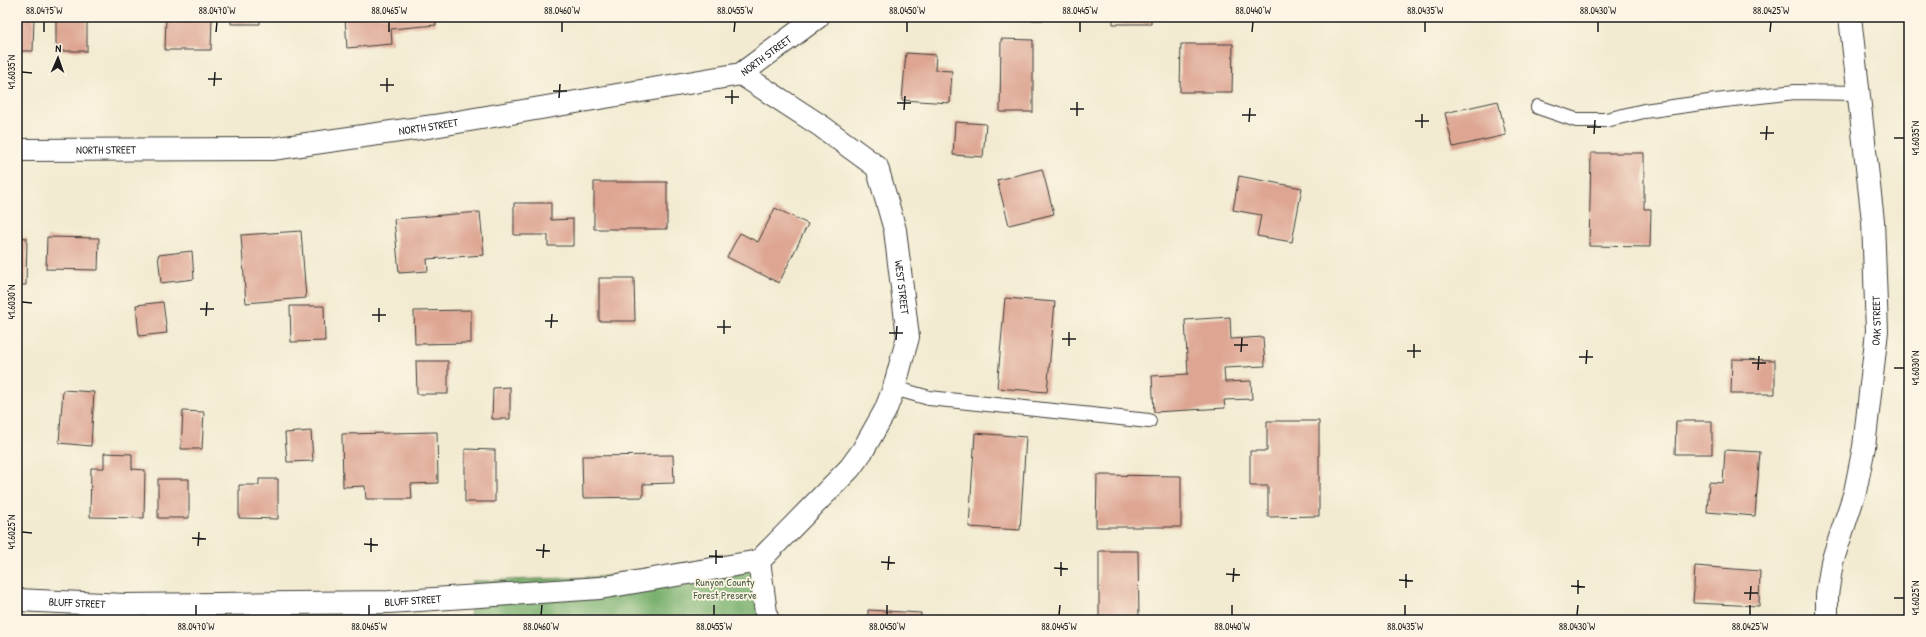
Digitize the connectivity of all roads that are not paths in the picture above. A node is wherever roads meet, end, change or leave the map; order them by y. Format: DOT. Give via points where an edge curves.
graph roads {
  1 [pos="818,17"];
  2 [pos="1850,17"];
  3 [pos="741,74"];
  4 [pos="1860,93"];
  5 [pos="1538,107"];
  6 [pos="17,150"];
  7 [pos="894,388"];
  8 [pos="1149,421"];
  9 [pos="759,561"];
  10 [pos="17,600"];
  11 [pos="766,620"];
  12 [pos="1827,620"];
  1 -- 3 [label="street, NORTH STREET"];
  2 -- 4 [label="street, OAK STREET"];
  3 -- 6 [label="street, NORTH STREET" via="434,126 272,149"];
  3 -- 7 [label="street, WEST STREET" via="821,126 877,168 894,230 908,336"];
  4 -- 5 [label="lane" via="1787,93 1716,101 1606,120 1576,120"];
  4 -- 12 [label="street, OAK STREET" via="1874,221 1877,331 1864,447 1855,492 1832,562 1827,595"];
  7 -- 8 [label="lane" via="929,398"];
  7 -- 9 [label="street, WEST STREET" via="873,434 850,468"];
  9 -- 10 [label="street, BLUFF STREET" via="600,588 389,602 125,606"];
  9 -- 11 [label="street"];
}
